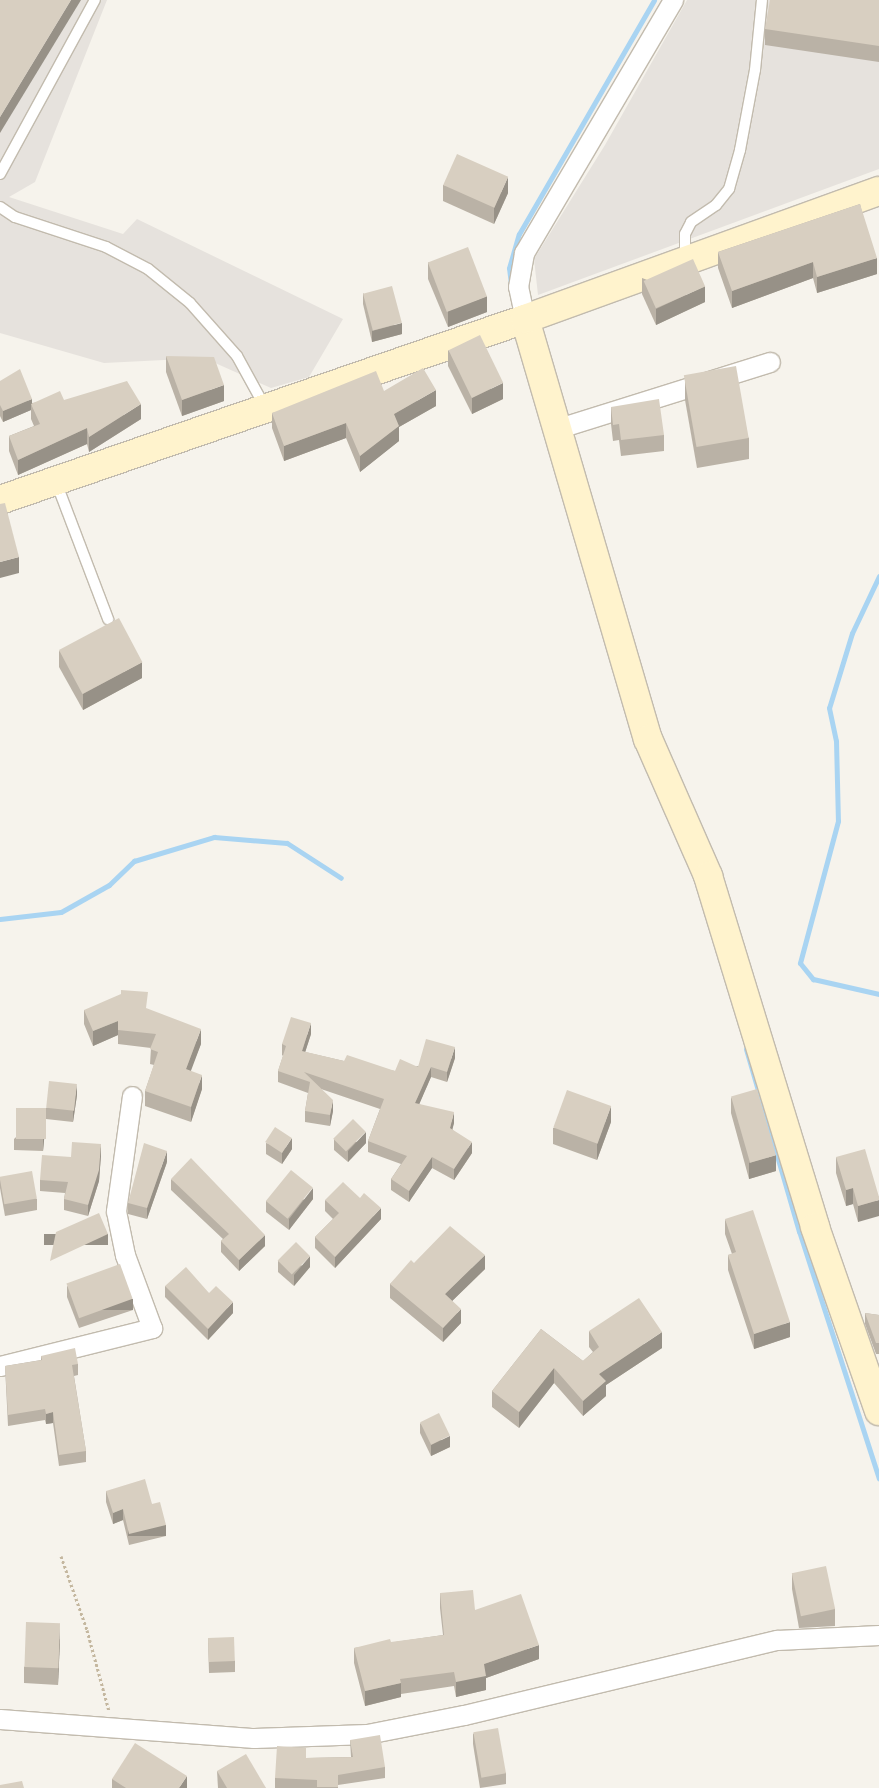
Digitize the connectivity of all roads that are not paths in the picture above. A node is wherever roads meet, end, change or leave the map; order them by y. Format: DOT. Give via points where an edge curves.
graph roads {
  1 [pos="95,0"];
  2 [pos="672,0"];
  3 [pos="762,0"];
  4 [pos="0,174"];
  5 [pos="879,191"];
  6 [pos="0,207"];
  7 [pos="685,259"];
  8 [pos="525,319"];
  9 [pos="770,362"];
  10 [pos="266,408"];
  11 [pos="559,428"];
  12 [pos="56,481"];
  13 [pos="0,500"];
  14 [pos="108,619"];
  15 [pos="132,1096"];
  16 [pos="0,1366"];
  17 [pos="879,1411"];
  18 [pos="879,1635"];
  19 [pos="0,1719"];
  1 -- 4 [label="lane"];
  2 -- 8 [label="street" via="524,252 518,287"];
  3 -- 7 [label="lane" via="755,70 731,181 716,205 691,222 685,234"];
  5 -- 7 [label="street"];
  6 -- 10 [label="lane" via="15,217 106,248 148,269 190,303 237,356"];
  7 -- 8 [label="street"];
  8 -- 10 [label="street"];
  8 -- 11 [label="street"];
  9 -- 11 [label="street"];
  10 -- 12 [label="street"];
  11 -- 17 [label="street" via="648,738 708,876 815,1227"];
  12 -- 13 [label="street"];
  12 -- 14 [label="lane"];
  15 -- 16 [label="street" via="116,1211 125,1255 152,1328"];
  18 -- 19 [label="street" via="777,1640 367,1734 254,1738"];
}
